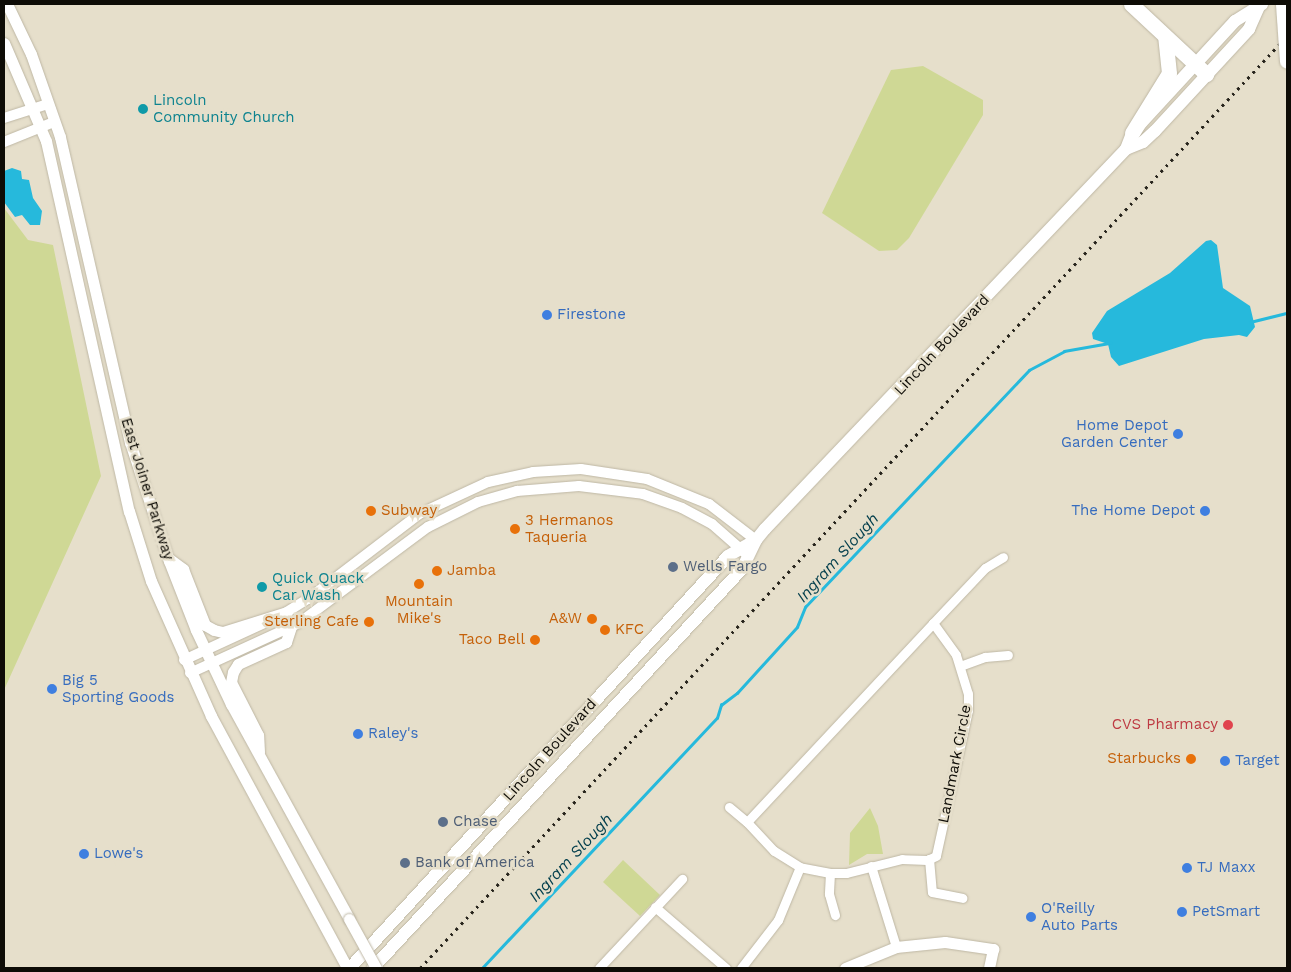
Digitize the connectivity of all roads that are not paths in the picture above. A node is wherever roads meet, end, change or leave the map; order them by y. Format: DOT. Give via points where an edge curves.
graph roads {
  1 [pos="7,4"];
  2 [pos="1132,4"];
  3 [pos="1283,4"];
  4 [pos="1260,5"];
  5 [pos="1165,37"];
  6 [pos="4,43"];
  7 [pos="1287,61"];
  8 [pos="1201,69"];
  9 [pos="48,104"];
  10 [pos="33,109"];
  11 [pos="4,118"];
  12 [pos="54,122"];
  13 [pos="41,127"];
  14 [pos="1132,133"];
  15 [pos="4,142"];
  16 [pos="1126,149"];
  17 [pos="756,540"];
  18 [pos="744,552"];
  19 [pos="1003,557"];
  20 [pos="168,558"];
  21 [pos="287,612"];
  22 [pos="933,623"];
  23 [pos="292,627"];
  24 [pos="205,650"];
  25 [pos="1008,655"];
  26 [pos="184,660"];
  27 [pos="212,664"];
  28 [pos="960,666"];
  29 [pos="190,673"];
  30 [pos="259,754"];
  31 [pos="729,807"];
  32 [pos="747,822"];
  33 [pos="929,859"];
  34 [pos="871,866"];
  35 [pos="800,867"];
  36 [pos="830,873"];
  37 [pos="682,878"];
  38 [pos="962,898"];
  39 [pos="655,907"];
  40 [pos="835,915"];
  41 [pos="896,947"];
  42 [pos="349,968"];
  43 [pos="374,968"];
  44 [pos="599,968"];
  45 [pos="726,968"];
  46 [pos="741,968"];
  47 [pos="845,968"];
  48 [pos="989,968"];
  1 -- 9 [label="main road, East Joiner Parkway"];
  2 -- 5 [label="highway"];
  3 -- 7 [label="highway, bridge"];
  4 -- 8 [label="main road, Lincoln Boulevard" via="1235,21"];
  5 -- 8 [label="highway"];
  5 -- 14 [label="highway" via="1169,73"];
  6 -- 10 [label="main road, East Joiner Parkway"];
  8 -- 14 [label="main road, Lincoln Boulevard"];
  8 -- 16 [label="main road, Lincoln Boulevard" via="1143,142"];
  9 -- 10 [label="street"];
  9 -- 12 [label="main road, East Joiner Parkway"];
  10 -- 11 [label="street"];
  10 -- 13 [label="main road, East Joiner Parkway"];
  12 -- 13 [label="street"];
  12 -- 20 [label="main road, East Joiner Parkway" via="137,467"];
  13 -- 15 [label="street"];
  13 -- 26 [label="main road, East Joiner Parkway" via="134,531"];
  14 -- 16 [label="main road, Lincoln Boulevard"];
  16 -- 17 [label="main road, Lincoln Boulevard"];
  17 -- 18 [label="main road, Lincoln Boulevard"];
  17 -- 21 [label="street" via="709,504 647,479 583,469 533,472 488,482 419,514"];
  18 -- 23 [label="street" via="702,518 643,494 579,486 517,491 478,502 428,527 328,604"];
  18 -- 42 [label="main road, Lincoln Boulevard" via="728,556"];
  18 -- 43 [label="main road, Lincoln Boulevard" via="733,579"];
  19 -- 22 [label="street" via="985,568"];
  20 -- 21 [label="main road" via="183,569 205,625 214,630 223,632"];
  20 -- 24 [label="main road, East Joiner Parkway"];
  21 -- 24 [label="street"];
  22 -- 28 [label="street, Landmark Circle"];
  22 -- 32 [label="street"];
  23 -- 27 [label="street"];
  23 -- 30 [label="main road" via="286,642 238,664 233,672 231,682 258,735"];
  24 -- 26 [label="street"];
  24 -- 27 [label="main road, East Joiner Parkway"];
  25 -- 28 [label="street" via="985,657"];
  26 -- 29 [label="main road, East Joiner Parkway"];
  27 -- 29 [label="street"];
  27 -- 30 [label="main road, East Joiner Parkway"];
  28 -- 33 [label="street, Landmark Circle" via="968,710 938,849 936,856"];
  29 -- 42 [label="main road, East Joiner Parkway"];
  30 -- 43 [label="main road, East Joiner Parkway, bridge"];
  31 -- 32 [label="street"];
  32 -- 35 [label="street" via="774,850"];
  33 -- 34 [label="street" via="902,859"];
  33 -- 38 [label="street" via="932,892"];
  34 -- 36 [label="street" via="846,873"];
  34 -- 41 [label="street"];
  35 -- 36 [label="street"];
  35 -- 46 [label="street" via="778,920"];
  36 -- 40 [label="street" via="829,894"];
  37 -- 39 [label="street"];
  39 -- 44 [label="street"];
  39 -- 45 [label="street"];
  41 -- 47 [label="main road"];
  41 -- 48 [label="main road" via="945,942 993,949"];
}
